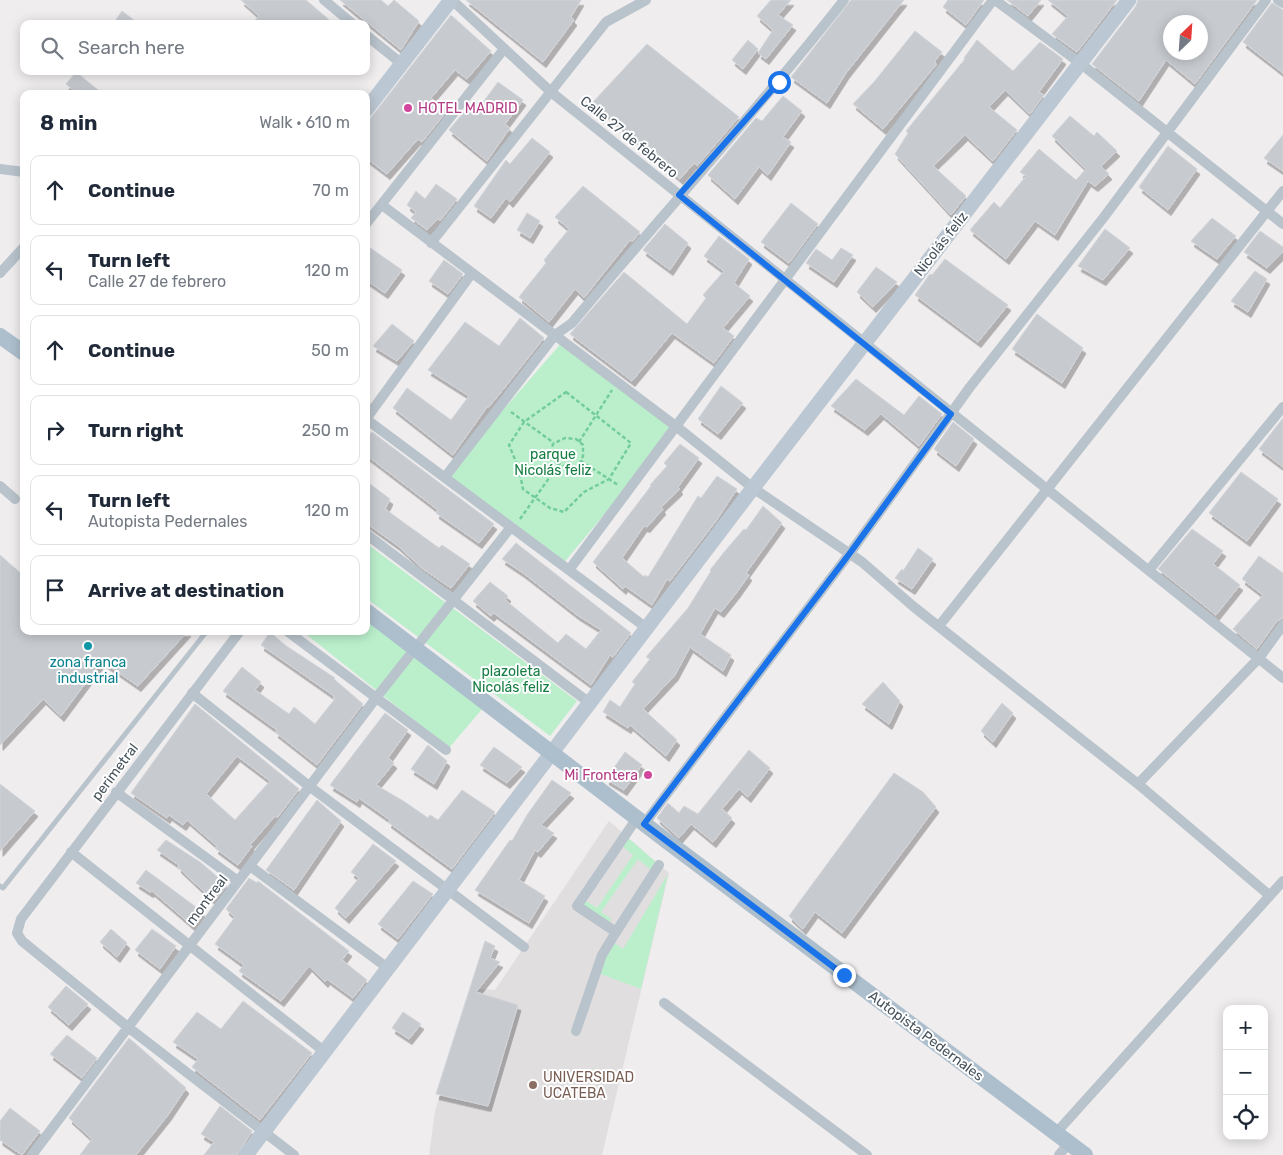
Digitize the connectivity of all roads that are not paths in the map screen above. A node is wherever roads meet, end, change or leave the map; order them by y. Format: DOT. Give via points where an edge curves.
graph roads {
  1 [pos="324,0"];
  2 [pos="452,0"];
  3 [pos="646,0"];
  4 [pos="844,0"];
  5 [pos="994,0"];
  6 [pos="1129,0"];
  7 [pos="1266,0"];
  8 [pos="1278,0"];
  9 [pos="1283,3"];
  10 [pos="348,20"];
  11 [pos="370,37"];
  12 [pos="504,49"];
  13 [pos="1080,63"];
  14 [pos="402,64"];
  15 [pos="551,92"];
  16 [pos="370,105"];
  17 [pos="1167,132"];
  18 [pos="0,169"];
  19 [pos="20,172"];
  20 [pos="1283,191"];
  21 [pos="679,195"];
  22 [pos="382,205"];
  23 [pos="1266,212"];
  24 [pos="370,219"];
  25 [pos="1283,224"];
  26 [pos="431,243"];
  27 [pos="20,251"];
  28 [pos="0,273"];
  29 [pos="472,273"];
  30 [pos="786,281"];
  31 [pos="555,335"];
  32 [pos="0,336"];
  33 [pos="864,344"];
  34 [pos="20,350"];
  35 [pos="1283,407"];
  36 [pos="370,413"];
  37 [pos="951,414"];
  38 [pos="370,422"];
  39 [pos="677,427"];
  40 [pos="445,477"];
  41 [pos="0,486"];
  42 [pos="753,488"];
  43 [pos="1048,490"];
  44 [pos="16,498"];
  45 [pos="517,523"];
  46 [pos="370,537"];
  47 [pos="850,553"];
  48 [pos="569,570"];
  49 [pos="1149,570"];
  50 [pos="454,600"];
  51 [pos="370,614"];
  52 [pos="1283,625"];
  53 [pos="939,626"];
  54 [pos="648,629"];
  55 [pos="204,635"];
  56 [pos="237,635"];
  57 [pos="291,635"];
  58 [pos="416,648"];
  59 [pos="1259,658"];
  60 [pos="1283,678"];
  61 [pos="192,693"];
  62 [pos="376,698"];
  63 [pos="591,704"];
  64 [pos="446,750"];
  65 [pos="552,754"];
  66 [pos="1138,784"];
  67 [pos="309,786"];
  68 [pos="116,792"];
  69 [pos="641,821"];
  70 [pos="71,852"];
  71 [pos="659,865"];
  72 [pos="250,866"];
  73 [pos="1283,880"];
  74 [pos="238,881"];
  75 [pos="0,886"];
  76 [pos="448,891"];
  77 [pos="1269,894"];
  78 [pos="616,932"];
  79 [pos="189,947"];
  80 [pos="524,947"];
  81 [pos="389,969"];
  82 [pos="664,1003"];
  83 [pos="129,1028"];
  84 [pos="576,1031"];
  85 [pos="325,1052"];
  86 [pos="264,1132"];
  87 [pos="1061,1144"];
  88 [pos="32,1155"];
  89 [pos="246,1155"];
  90 [pos="294,1155"];
  91 [pos="867,1155"];
  92 [pos="1085,1155"];
  1 -- 10 [label="street"];
  2 -- 12 [label="street, Calle 27 de febrero"];
  2 -- 14 [label="main road"];
  3 -- 15 [label="street" via="606,22"];
  4 -- 21 [label="street" via="779,82"];
  5 -- 13 [label="street"];
  5 -- 30 [label="street"];
  6 -- 13 [label="main road, Nicolás feliz"];
  7 -- 17 [label="street"];
  8 -- 9 [label="street"];
  11 -- 14 [label="street"];
  12 -- 15 [label="street, Calle 27 de febrero"];
  12 -- 22 [label="street"];
  13 -- 17 [label="street"];
  13 -- 33 [label="main road, Nicolás feliz"];
  14 -- 16 [label="main road"];
  15 -- 21 [label="street, Calle 27 de febrero"];
  15 -- 26 [label="street"];
  17 -- 23 [label="street"];
  17 -- 37 [label="street"];
  18 -- 19 [label="street"];
  20 -- 23 [label="street"];
  21 -- 30 [label="street, Calle 27 de febrero"];
  21 -- 31 [label="street" via="572,323"];
  22 -- 24 [label="street"];
  22 -- 26 [label="street"];
  23 -- 25 [label="street"];
  23 -- 43 [label="street"];
  26 -- 29 [label="street"];
  27 -- 28 [label="street"];
  29 -- 31 [label="street"];
  29 -- 36 [label="street"];
  30 -- 33 [label="street, Calle 27 de febrero"];
  30 -- 39 [label="street"];
  31 -- 39 [label="street"];
  31 -- 40 [label="street"];
  32 -- 34 [label="main road"];
  33 -- 37 [label="street, Calle 27 de febrero"];
  33 -- 42 [label="main road, Nicolás feliz"];
  35 -- 49 [label="street"];
  37 -- 43 [label="street, Calle 27 de febrero"];
  37 -- 47 [label="street"];
  38 -- 40 [label="street"];
  39 -- 42 [label="street"];
  39 -- 48 [label="street"];
  40 -- 45 [label="street"];
  41 -- 44 [label="street"];
  42 -- 47 [label="street"];
  42 -- 54 [label="main road, Nicolás feliz"];
  43 -- 49 [label="street, Calle 27 de febrero"];
  43 -- 53 [label="street"];
  45 -- 48 [label="street"];
  45 -- 50 [label="street, montreal"];
  46 -- 50 [label="street"];
  47 -- 53 [label="street"];
  47 -- 69 [label="street"];
  48 -- 54 [label="street"];
  49 -- 59 [label="street, Calle 27 de febrero"];
  50 -- 58 [label="street, montreal"];
  50 -- 63 [label="street"];
  51 -- 58 [label="main road, Autopista Pedernales"];
  52 -- 59 [label="street"];
  53 -- 66 [label="street"];
  54 -- 63 [label="main road, Nicolás feliz"];
  55 -- 75 [label="lane" via="3,888"];
  56 -- 61 [label="street, perimetral"];
  57 -- 62 [label="street"];
  58 -- 62 [label="street, montreal"];
  58 -- 65 [label="main road, Autopista Pedernales"];
  59 -- 60 [label="street, Calle 27 de febrero"];
  59 -- 66 [label="street"];
  61 -- 67 [label="street"];
  61 -- 68 [label="street, perimetral"];
  62 -- 64 [label="street"];
  62 -- 67 [label="street, montreal"];
  63 -- 65 [label="main road, Nicolás feliz"];
  65 -- 69 [label="main road, Autopista Pedernales"];
  65 -- 76 [label="main road, Nicolás feliz"];
  66 -- 77 [label="street"];
  67 -- 72 [label="street, montreal"];
  67 -- 76 [label="street"];
  68 -- 70 [label="street, perimetral"];
  68 -- 74 [label="street"];
  69 -- 78 [label="street" via="577,906"];
  69 -- 87 [label="main road, Autopista Pedernales"];
  70 -- 79 [label="street"];
  70 -- 83 [label="street, perimetral" via="21,919 17,932 22,941"];
  71 -- 78 [label="street"];
  72 -- 74 [label="street, montreal"];
  72 -- 81 [label="street"];
  73 -- 77 [label="street"];
  74 -- 79 [label="street, montreal"];
  76 -- 80 [label="street"];
  76 -- 81 [label="main road, Nicolás feliz"];
  77 -- 87 [label="street"];
  78 -- 84 [label="street" via="602,955"];
  79 -- 83 [label="street, montreal"];
  79 -- 85 [label="street"];
  81 -- 85 [label="main road, Nicolás feliz"];
  82 -- 91 [label="street"];
  83 -- 86 [label="street"];
  83 -- 88 [label="street, montreal"];
  85 -- 86 [label="main road, Nicolás feliz"];
  86 -- 89 [label="main road, Nicolás feliz"];
  86 -- 90 [label="street"];
  87 -- 92 [label="main road, Autopista Pedernales"];
}
